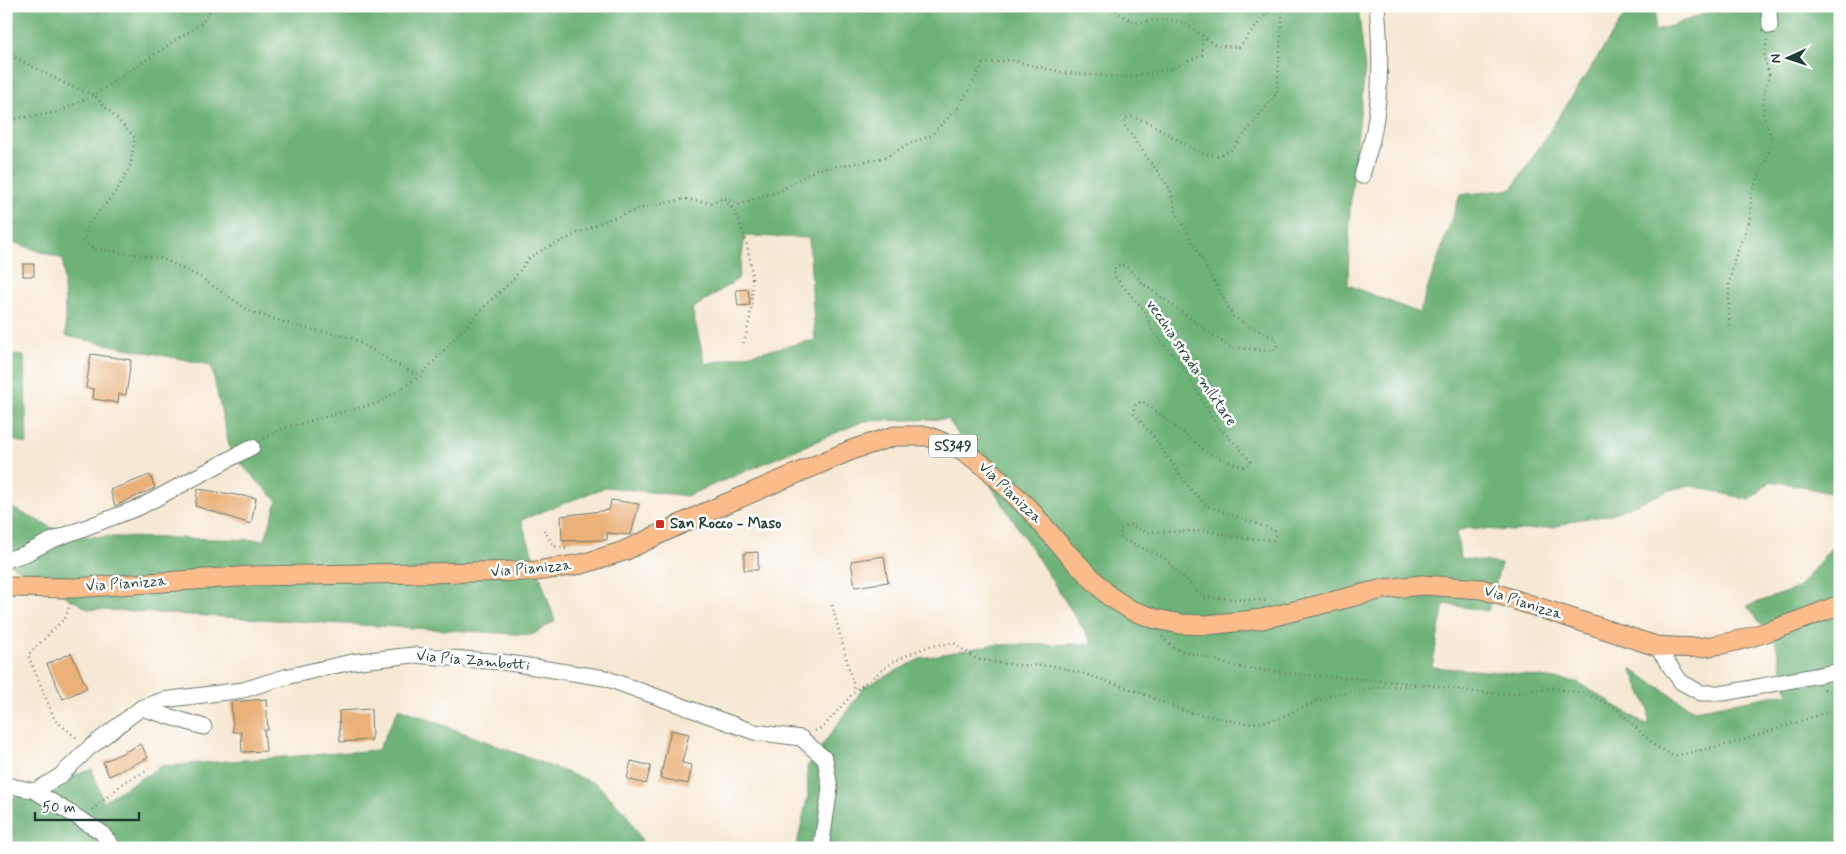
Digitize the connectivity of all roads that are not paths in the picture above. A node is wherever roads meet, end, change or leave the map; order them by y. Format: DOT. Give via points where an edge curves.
graph roads {
  1 [pos="1377,6"];
  2 [pos="1770,6"];
  3 [pos="1770,26"];
  4 [pos="1362,176"];
  5 [pos="252,447"];
  6 [pos="6,560"];
  7 [pos="6,587"];
  8 [pos="1840,605"];
  9 [pos="1656,646"];
  10 [pos="1840,671"];
  11 [pos="141,708"];
  12 [pos="204,727"];
  13 [pos="6,785"];
  14 [pos="35,791"];
  15 [pos="114,848"];
  16 [pos="821,848"];
  1 -- 4 [label="street" via="1380,84 1374,131"];
  2 -- 3 [label="street"];
  5 -- 6 [label="street" via="140,507"];
  7 -- 9 [label="main road, Via Pianizza / SS349" via="74,588 252,576 536,571 582,564 624,551 854,449 895,436 927,436 962,450 987,468 1109,596 1131,610 1156,619 1207,625 1262,619 1383,589 1422,585 1482,589"];
  8 -- 9 [label="main road, Via Pianizza / SS349" via="1730,642 1711,646"];
  9 -- 10 [label="street" via="1681,682 1701,693 1725,693"];
  11 -- 12 [label="street"];
  11 -- 14 [label="street, Via Pia Zambotti" via="88,748 60,776"];
  11 -- 16 [label="street, Via Pia Zambotti" via="163,700 243,690 352,662 413,655 502,662 605,678 754,732 801,738 825,759 827,768 829,796"];
  13 -- 14 [label="street"];
  14 -- 15 [label="street" via="101,832"];
}
